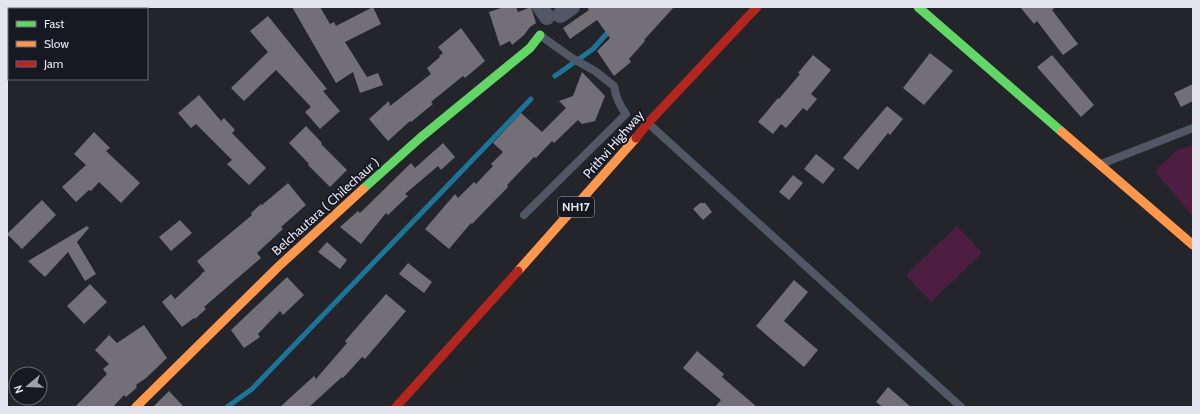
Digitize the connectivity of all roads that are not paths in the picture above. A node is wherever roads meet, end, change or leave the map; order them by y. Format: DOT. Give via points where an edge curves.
graph roads {
  1 [pos="757,7"];
  2 [pos="918,7"];
  3 [pos="540,35"];
  4 [pos="648,123"];
  5 [pos="1193,128"];
  6 [pos="1098,165"];
  7 [pos="524,214"];
  8 [pos="1193,245"];
  9 [pos="136,407"];
  10 [pos="396,407"];
  11 [pos="961,407"];
  1 -- 4 [label="main road, Prithvi Highway / NH17"];
  2 -- 6 [label="main road"];
  3 -- 7 [label="lane" via="614,86 616,98 626,114"];
  3 -- 9 [label="main road, Belchautara ( Chilechaur )" via="530,48 420,138 336,213 267,277"];
  4 -- 10 [label="main road, Prithvi Highway / NH17"];
  4 -- 11 [label="lane"];
  5 -- 6 [label="lane"];
  6 -- 8 [label="main road"];
}
